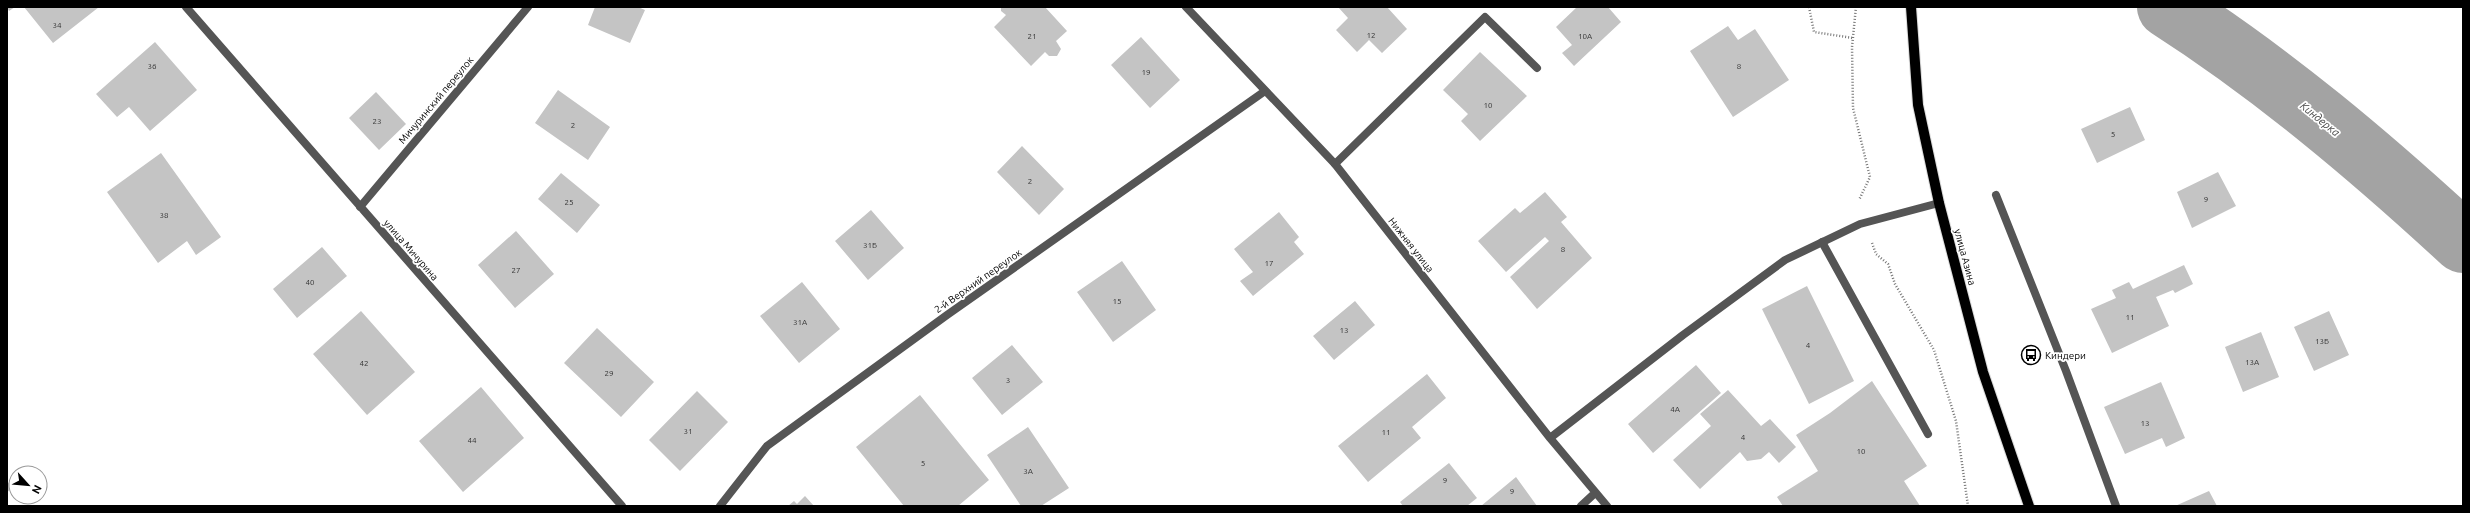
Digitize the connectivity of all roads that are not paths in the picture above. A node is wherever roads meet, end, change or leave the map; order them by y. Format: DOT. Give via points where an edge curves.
graph roads {
  1 [pos="186,7"];
  2 [pos="528,7"];
  3 [pos="1186,7"];
  4 [pos="1911,7"];
  5 [pos="1537,68"];
  6 [pos="1265,91"];
  7 [pos="1335,164"];
  8 [pos="1996,194"];
  9 [pos="1939,203"];
  10 [pos="360,207"];
  11 [pos="1822,242"];
  12 [pos="1928,434"];
  13 [pos="1550,438"];
  14 [pos="1595,493"];
  15 [pos="622,506"];
  16 [pos="720,506"];
  17 [pos="1581,506"];
  18 [pos="1607,506"];
  19 [pos="2029,506"];
  20 [pos="2116,506"];
  1 -- 10 [label="street, улица Мичурина"];
  2 -- 10 [label="street, Мичуринский переулок"];
  3 -- 6 [label="street, Нижняя улица"];
  4 -- 9 [label="main road, улица Азина" via="1918,105"];
  5 -- 7 [label="street" via="1485,17"];
  6 -- 7 [label="street, Нижняя улица"];
  6 -- 16 [label="street, 2-й Верхний переулок" via="947,315 767,446"];
  7 -- 13 [label="street, Нижняя улица"];
  8 -- 20 [label="street"];
  9 -- 11 [label="street" via="1865,222"];
  9 -- 19 [label="main road, улица Азина" via="1983,372"];
  10 -- 15 [label="street, улица Мичурина"];
  11 -- 12 [label="street"];
  11 -- 13 [label="street" via="1785,260"];
  13 -- 14 [label="street, Нижняя улица"];
  14 -- 17 [label="street"];
  14 -- 18 [label="street, Нижняя улица"];
}
